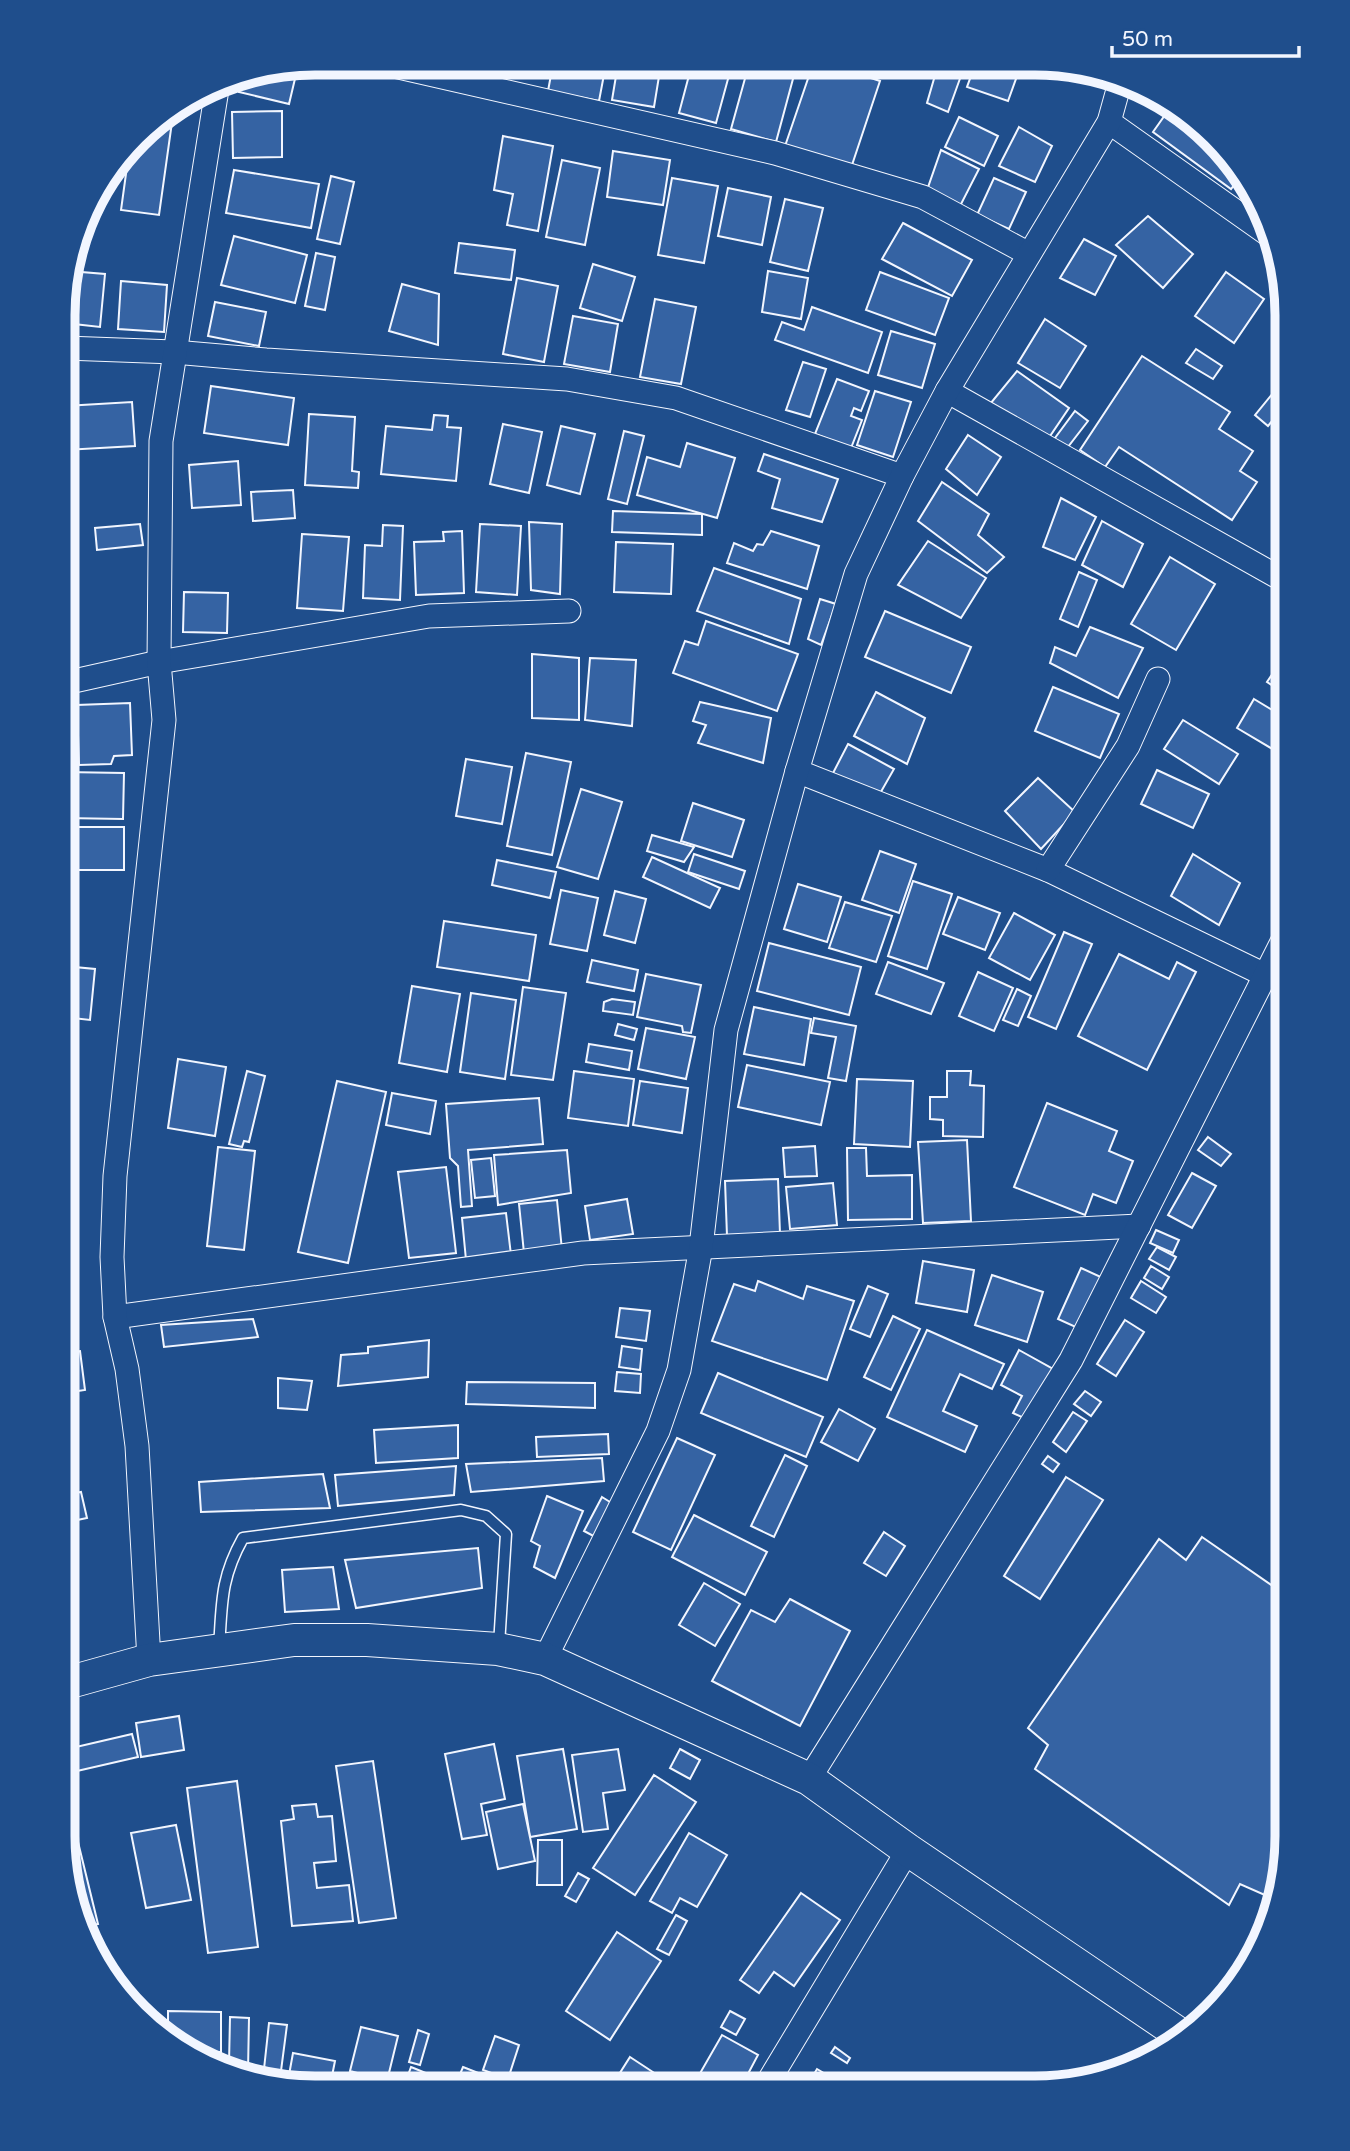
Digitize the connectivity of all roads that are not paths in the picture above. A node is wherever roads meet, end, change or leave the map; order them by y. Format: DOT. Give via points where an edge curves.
graph roads {
  1 [pos="434,75"];
  2 [pos="1118,91"];
  3 [pos="216,97"];
  4 [pos="1109,122"];
  5 [pos="1258,227"];
  6 [pos="1029,254"];
  7 [pos="75,348"];
  8 [pos="174,352"];
  9 [pos="947,391"];
  10 [pos="902,476"];
  11 [pos="1275,575"];
  12 [pos="569,611"];
  13 [pos="159,662"];
  14 [pos="1158,679"];
  15 [pos="75,681"];
  16 [pos="797,771"];
  17 [pos="1048,870"];
  18 [pos="1275,956"];
  19 [pos="1265,975"];
  20 [pos="1139,1226"];
  21 [pos="701,1247"];
  22 [pos="115,1317"];
  23 [pos="499,1649"];
  24 [pos="219,1651"];
  25 [pos="545,1659"];
  26 [pos="149,1660"];
  27 [pos="75,1681"];
  28 [pos="809,1779"];
  29 [pos="908,1850"];
  30 [pos="1174,2031"];
  31 [pos="772,2076"];
  1 -- 6 [label="street" via="775,153 911,193"];
  2 -- 4 [label="street"];
  3 -- 8 [label="street"];
  4 -- 5 [label="street"];
  4 -- 6 [label="street"];
  6 -- 9 [label="street"];
  7 -- 8 [label="street"];
  8 -- 10 [label="street" via="567,379 663,395"];
  8 -- 13 [label="street" via="161,441"];
  9 -- 10 [label="street"];
  9 -- 11 [label="street"];
  10 -- 16 [label="street" via="856,574"];
  12 -- 13 [label="street" via="429,615"];
  13 -- 15 [label="street"];
  13 -- 22 [label="street" via="164,720 114,1176"];
  14 -- 17 [label="street" via="1128,746"];
  16 -- 17 [label="street"];
  16 -- 21 [label="street" via="726,1030"];
  17 -- 19 [label="street"];
  18 -- 19 [label="street"];
  19 -- 20 [label="street"];
  20 -- 21 [label="street"];
  20 -- 28 [label="street" via="1071,1360"];
  21 -- 22 [label="street" via="583,1253"];
  21 -- 25 [label="street" via="678,1370 658,1431"];
  22 -- 26 [label="street" via="137,1446"];
  23 -- 24 [label="main road" via="294,1640"];
  23 -- 24 [label="lane" via="506,1534 485,1517 461,1510 243,1538 223,1585"];
  23 -- 25 [label="main road"];
  24 -- 26 [label="main road"];
  25 -- 28 [label="main road"];
  26 -- 27 [label="main road"];
  28 -- 29 [label="main road"];
  29 -- 30 [label="main road"];
  29 -- 31 [label="street"];
}
